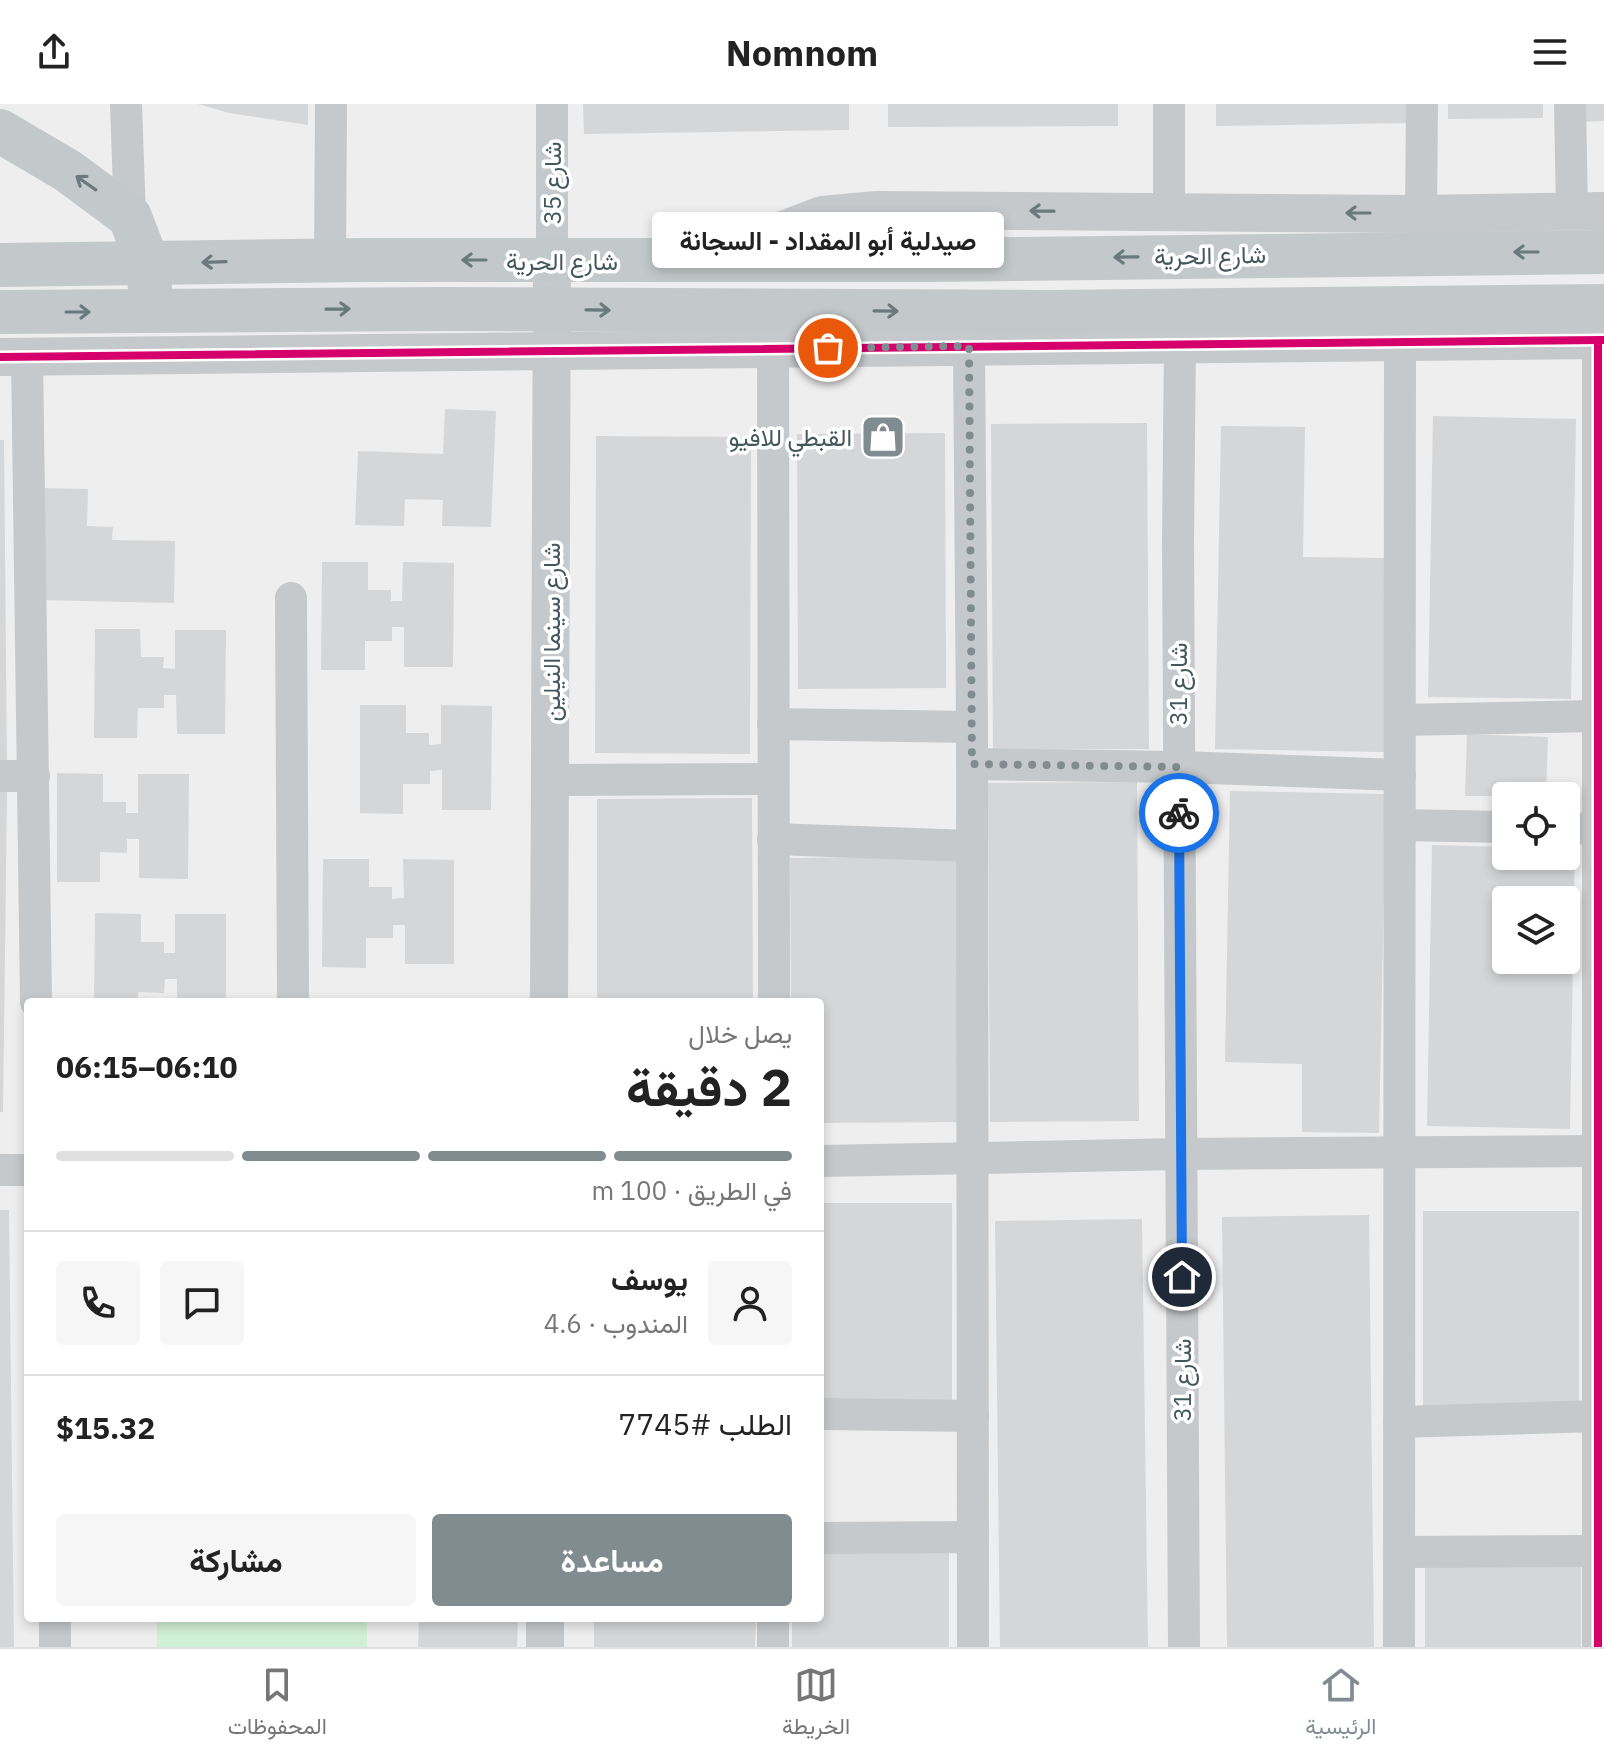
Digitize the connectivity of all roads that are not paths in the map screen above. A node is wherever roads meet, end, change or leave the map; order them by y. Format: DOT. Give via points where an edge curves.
graph roads {
  1 [pos="126,104"];
  2 [pos="331,104"];
  3 [pos="552,104"];
  4 [pos="1169,104"];
  5 [pos="1422,104"];
  6 [pos="1570,104"];
  7 [pos="0,131"];
  8 [pos="1588,211"];
  9 [pos="1169,212"];
  10 [pos="1421,214"];
  11 [pos="130,217"];
  12 [pos="1604,252"];
  13 [pos="717,260"];
  14 [pos="330,261"];
  15 [pos="552,262"];
  16 [pos="148,264"];
  17 [pos="0,265"];
  18 [pos="0,312"];
  19 [pos="153,312"];
  20 [pos="1602,328"];
  21 [pos="551,330"];
  22 [pos="772,330"];
  23 [pos="1400,342"];
  24 [pos="1180,344"];
  25 [pos="969,346"];
  26 [pos="13,356"];
  27 [pos="291,598"];
  28 [pos="1598,716"];
  29 [pos="1401,720"];
  30 [pos="773,724"];
  31 [pos="972,727"];
  32 [pos="972,764"];
  33 [pos="1179,767"];
  34 [pos="1601,770"];
  35 [pos="1400,775"];
  36 [pos="0,776"];
  37 [pos="34,776"];
  38 [pos="772,779"];
  39 [pos="551,780"];
  40 [pos="1400,825"];
  41 [pos="1492,827"];
  42 [pos="1580,828"];
  43 [pos="1598,829"];
  44 [pos="773,839"];
  45 [pos="972,846"];
  46 [pos="36,998"];
  47 [pos="293,998"];
  48 [pos="549,998"];
  49 [pos="774,998"];
  50 [pos="1601,1151"];
  51 [pos="1181,1154"];
  52 [pos="1400,1154"];
  53 [pos="973,1159"];
  54 [pos="824,1161"];
  55 [pos="0,1170"];
  56 [pos="24,1170"];
  57 [pos="824,1414"];
  58 [pos="973,1416"];
  59 [pos="1598,1416"];
  60 [pos="1399,1422"];
  61 [pos="973,1537"];
  62 [pos="824,1538"];
  63 [pos="1598,1551"];
  64 [pos="1399,1552"];
  65 [pos="55,1622"];
  66 [pos="545,1622"];
  67 [pos="773,1622"];
  68 [pos="55,1647"];
  69 [pos="545,1647"];
  70 [pos="773,1647"];
  71 [pos="973,1647"];
  72 [pos="1184,1647"];
  73 [pos="1399,1647"];
  74 [pos="1598,1647"];
  1 -- 11 [label="street"];
  2 -- 14 [label="street"];
  3 -- 15 [label="street, شارع 35"];
  4 -- 9 [label="street"];
  5 -- 10 [label="street"];
  6 -- 8 [label="street"];
  11 -- 7 [label="main road, one-way" via="68,171"];
  8 -- 10 [label="street"];
  10 -- 9 [label="street, one-way"];
  9 -- 13 [label="street, one-way" via="877,210 822,215"];
  11 -- 16 [label="main road"];
  12 -- 13 [label="main road, شارع الحرية, one-way"];
  13 -- 15 [label="main road, شارع الحرية"];
  15 -- 14 [label="main road, شارع الحرية, one-way"];
  14 -- 16 [label="main road, شارع الحرية, one-way"];
  15 -- 21 [label="street, شارع سينما النيلين"];
  16 -- 17 [label="main road, شارع الحرية"];
  16 -- 19 [label="main road"];
  18 -- 19 [label="main road, شارع الحرية, one-way"];
  19 -- 21 [label="main road, شارع الحرية, one-way"];
  22 -- 20 [label="main road, شارع الحرية, one-way" via="1077,312"];
  20 -- 23 [label="street"];
  20 -- 28 [label="street"];
  21 -- 22 [label="main road, شارع الحرية, one-way"];
  21 -- 26 [label="street"];
  21 -- 39 [label="street, شارع سينما النيلين"];
  22 -- 25 [label="street"];
  22 -- 30 [label="street"];
  23 -- 24 [label="street"];
  23 -- 29 [label="street"];
  24 -- 25 [label="street"];
  24 -- 33 [label="street, شارع 31"];
  25 -- 31 [label="street"];
  26 -- 37 [label="street"];
  27 -- 47 [label="street"];
  28 -- 29 [label="street"];
  28 -- 34 [label="street"];
  29 -- 35 [label="street"];
  30 -- 31 [label="street"];
  30 -- 38 [label="street"];
  31 -- 32 [label="street"];
  32 -- 33 [label="street"];
  32 -- 45 [label="street"];
  33 -- 35 [label="street"];
  33 -- 51 [label="street, شارع 31"];
  34 -- 43 [label="street"];
  35 -- 40 [label="street"];
  36 -- 37 [label="street"];
  37 -- 46 [label="street"];
  38 -- 39 [label="street"];
  38 -- 44 [label="street"];
  39 -- 48 [label="street, شارع سينما النيلين"];
  40 -- 41 [label="street"];
  40 -- 52 [label="street"];
  42 -- 43 [label="street"];
  43 -- 50 [label="street"];
  44 -- 45 [label="street"];
  44 -- 49 [label="street"];
  45 -- 53 [label="street"];
  50 -- 52 [label="street"];
  50 -- 59 [label="street"];
  51 -- 52 [label="street"];
  51 -- 53 [label="street"];
  51 -- 72 [label="street, شارع 31"];
  52 -- 60 [label="street"];
  53 -- 54 [label="street"];
  53 -- 58 [label="street"];
  55 -- 56 [label="street"];
  57 -- 58 [label="street"];
  58 -- 61 [label="street"];
  59 -- 60 [label="street"];
  59 -- 63 [label="street"];
  60 -- 64 [label="street"];
  61 -- 62 [label="street"];
  61 -- 71 [label="street"];
  63 -- 64 [label="street"];
  63 -- 74 [label="street"];
  64 -- 73 [label="street"];
  65 -- 68 [label="street"];
  66 -- 69 [label="street"];
  67 -- 70 [label="street"];
}
